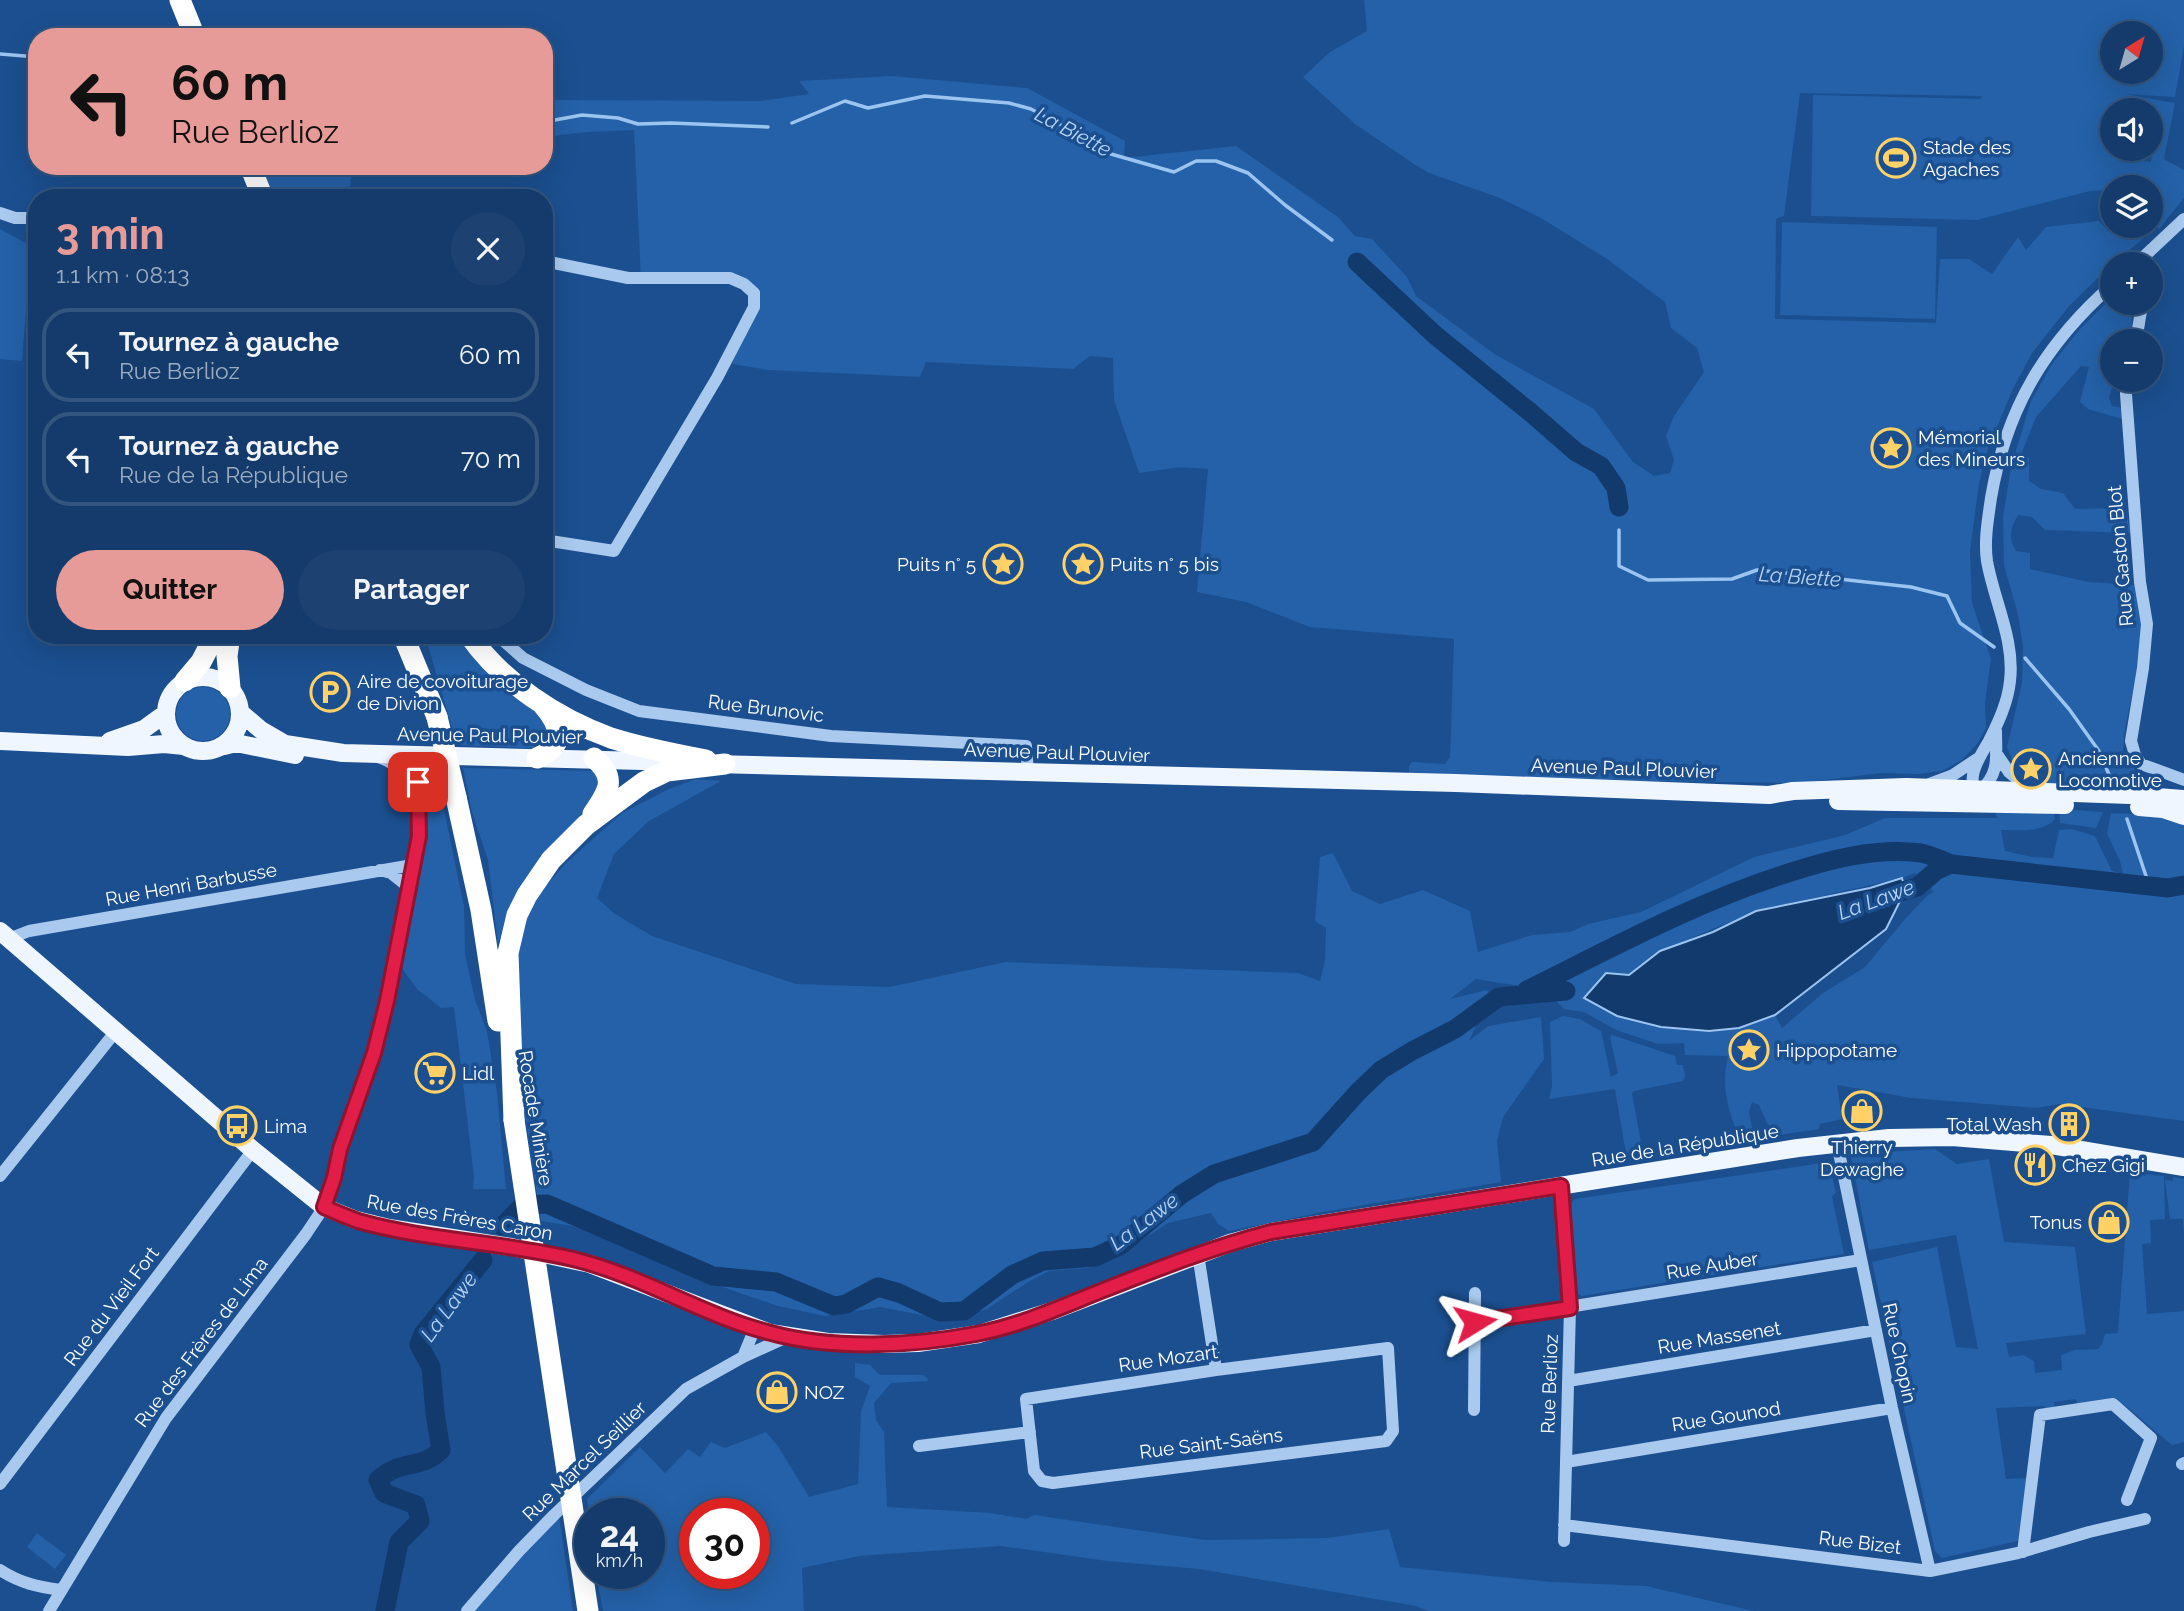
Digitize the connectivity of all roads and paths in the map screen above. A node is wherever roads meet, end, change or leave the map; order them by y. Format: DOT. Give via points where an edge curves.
graph roads {
  1 [pos="180,0"];
  2 [pos="191,28"];
  3 [pos="0,213"];
  4 [pos="28,218"];
  5 [pos="2184,219"];
  6 [pos="2149,252"];
  7 [pos="553,263"];
  8 [pos="2100,297"];
  9 [pos="2126,392"];
  10 [pos="553,541"];
  11 [pos="210,644"];
  12 [pos="229,644"];
  13 [pos="407,644"];
  14 [pos="419,644"];
  15 [pos="477,644"];
  16 [pos="507,644"];
  17 [pos="185,681"];
  18 [pos="230,688"];
  19 [pos="541,704"];
  20 [pos="166,713"];
  21 [pos="241,713"];
  22 [pos="437,717"];
  23 [pos="1996,728"];
  24 [pos="0,741"];
  25 [pos="93,745"];
  26 [pos="184,746"];
  27 [pos="223,746"];
  28 [pos="343,753"];
  29 [pos="363,753"];
  30 [pos="1996,753"];
  31 [pos="433,754"];
  32 [pos="1982,754"];
  33 [pos="537,758"];
  34 [pos="594,758"];
  35 [pos="725,765"];
  36 [pos="1028,772"];
  37 [pos="2184,780"];
  38 [pos="1906,787"];
  39 [pos="1978,790"];
  40 [pos="2035,791"];
  41 [pos="1769,795"];
  42 [pos="1887,801"];
  43 [pos="2182,801"];
  44 [pos="418,802"];
  45 [pos="1995,803"];
  46 [pos="2146,807"];
  47 [pos="2184,816"];
  48 [pos="586,825"];
  49 [pos="416,859"];
  50 [pos="380,870"];
  51 [pos="410,888"];
  52 [pos="6,936"];
  53 [pos="116,1031"];
  54 [pos="514,1120"];
  55 [pos="1837,1143"];
  56 [pos="253,1150"];
  57 [pos="2184,1167"];
  58 [pos="0,1176"];
  59 [pos="1561,1186"];
  60 [pos="324,1207"];
  61 [pos="1198,1254"];
  62 [pos="1861,1260"];
  63 [pos="1475,1293"];
  64 [pos="1570,1308"];
  65 [pos="1475,1322"];
  66 [pos="755,1328"];
  67 [pos="1875,1330"];
  68 [pos="787,1337"];
  69 [pos="743,1357"];
  70 [pos="1216,1370"];
  71 [pos="1568,1381"];
  72 [pos="1892,1408"];
  73 [pos="1474,1409"];
  74 [pos="1393,1431"];
  75 [pos="1030,1432"];
  76 [pos="919,1446"];
  77 [pos="1566,1462"];
  78 [pos="1034,1471"];
  79 [pos="0,1484"];
  80 [pos="2127,1500"];
  81 [pos="2146,1519"];
  82 [pos="1564,1525"];
  83 [pos="1564,1541"];
  84 [pos="2023,1552"];
  85 [pos="0,1570"];
  86 [pos="1930,1571"];
  87 [pos="61,1590"];
  88 [pos="49,1611"];
  89 [pos="467,1611"];
  90 [pos="588,1611"];
  1 -- 2 [label="highway"];
  3 -- 4 [label="street"];
  5 -- 6 [label="street"];
  7 -- 10 [label="street" via="628,278 730,278 754,293 754,307 717,378 614,551"];
  8 -- 23 [label="street" via="2048,352 2000,453 1986,552 2011,674"];
  9 -- 37 [label="street, Rue Gaston Blot" via="2147,624 2131,741 2141,764"];
  11 -- 17 [label="highway"];
  12 -- 18 [label="highway"];
  13 -- 22 [label="highway"];
  14 -- 22 [label="highway, Rocade Minière"];
  15 -- 19 [label="highway" via="496,667"];
  16 -- 36 [label="street, Rue Brunovic" via="523,658 639,711 831,736 1026,746"];
  17 -- 18 [label="main road" via="204,677"];
  17 -- 20 [label="main road" via="172,695"];
  18 -- 21 [label="main road"];
  19 -- 33 [label="highway" via="555,721 558,741 555,748"];
  19 -- 35 [label="highway" via="613,738"];
  20 -- 25 [label="main road" via="144,729"];
  20 -- 26 [label="main road" via="168,726"];
  21 -- 27 [label="main road" via="233,737"];
  21 -- 28 [label="main road, Avenue Paul Plouvier" via="285,744"];
  22 -- 54 [label="highway, Rocade Minière, bridge" via="481,910"];
  23 -- 30 [label="street"];
  23 -- 32 [label="street"];
  24 -- 25 [label="main road"];
  25 -- 26 [label="main road"];
  26 -- 27 [label="main road" via="204,752"];
  27 -- 28 [label="main road, Avenue Paul Plouvier" via="236,743 298,756"];
  28 -- 29 [label="main road, Avenue Paul Plouvier"];
  29 -- 31 [label="main road, Avenue Paul Plouvier"];
  29 -- 44 [label="street" via="392,762 405,775"];
  30 -- 39 [label="street" via="1992,779"];
  30 -- 40 [label="street" via="2014,778"];
  31 -- 33 [label="main road, Avenue Paul Plouvier"];
  31 -- 44 [label="street" via="418,782"];
  32 -- 38 [label="street" via="1943,780"];
  32 -- 39 [label="street" via="1973,772"];
  33 -- 34 [label="main road, Avenue Paul Plouvier"];
  34 -- 35 [label="main road, Avenue Paul Plouvier"];
  34 -- 48 [label="highway" via="606,771 608,789"];
  35 -- 36 [label="main road, Avenue Paul Plouvier"];
  35 -- 48 [label="highway" via="667,771 644,782"];
  36 -- 41 [label="main road, Avenue Paul Plouvier"];
  38 -- 39 [label="main road, Avenue Paul Plouvier"];
  38 -- 41 [label="main road, Avenue Paul Plouvier"];
  39 -- 40 [label="main road, Avenue Paul Plouvier"];
  39 -- 42 [label="street" via="1960,796"];
  39 -- 45 [label="street"];
  40 -- 43 [label="main road, Avenue Paul Plouvier"];
  41 -- 42 [label="main road, Avenue Paul Plouvier" via="1785,800"];
  42 -- 45 [label="main road, Avenue Paul Plouvier"];
  43 -- 46 [label="street"];
  44 -- 49 [label="street, Rue des Frères de Lima"];
  45 -- 46 [label="main road, Avenue Paul Plouvier"];
  46 -- 47 [label="main road, Avenue Paul Plouvier"];
  48 -- 54 [label="highway" via="534,882 517,915 508,953"];
  49 -- 50 [label="street, Rue Henri Barbusse" via="407,866"];
  49 -- 51 [label="street, Rue des Frères de Lima"];
  50 -- 51 [label="street"];
  50 -- 52 [label="street, Rue Henri Barbusse"];
  51 -- 60 [label="street, Rue des Frères de Lima" via="381,1028"];
  52 -- 53 [label="main road, Rue des Frères Caron"];
  53 -- 56 [label="main road, Rue des Frères Caron"];
  53 -- 58 [label="street"];
  54 -- 90 [label="highway, Rocade Minière, bridge"];
  55 -- 57 [label="main road, Rue de la République" via="1915,1137 1976,1139 2051,1145"];
  55 -- 59 [label="main road, Rue de la République"];
  55 -- 62 [label="street, Rue Chopin"];
  56 -- 60 [label="main road, Rue des Frères Caron"];
  56 -- 79 [label="street, Rue du Vieil Fort"];
  59 -- 61 [label="main road, Rue de la République" via="1271,1232"];
  59 -- 64 [label="street, Rue Berlioz"];
  60 -- 66 [label="main road, Rue des Frères Caron" via="389,1228 590,1264"];
  60 -- 87 [label="street, Rue des Frères de Lima" via="166,1418"];
  61 -- 68 [label="main road, Rue des Frères Caron" via="979,1334 884,1344"];
  61 -- 70 [label="street"];
  62 -- 64 [label="street, Rue Auber"];
  62 -- 67 [label="street, Rue Chopin"];
  63 -- 65 [label="street"];
  64 -- 65 [label="street, Rue Auber"];
  64 -- 71 [label="street, Rue Berlioz"];
  65 -- 73 [label="street"];
  66 -- 68 [label="main road, Rue des Frères Caron"];
  66 -- 69 [label="street"];
  67 -- 71 [label="street, Rue Massenet"];
  67 -- 72 [label="street, Rue Chopin"];
  68 -- 69 [label="street, Rue Marcel Seillier"];
  69 -- 89 [label="street, Rue Marcel Seillier" via="686,1389 554,1515"];
  70 -- 74 [label="street, Rue Mozart" via="1388,1348"];
  70 -- 75 [label="street, Rue Mozart" via="1026,1399"];
  71 -- 77 [label="street, Rue Berlioz"];
  72 -- 77 [label="street, Rue Gounod"];
  72 -- 86 [label="street, Rue Chopin"];
  74 -- 78 [label="street, Rue Saint-Saëns" via="1382,1442 1053,1483"];
  75 -- 76 [label="street"];
  75 -- 78 [label="street, Rue Mozart"];
  77 -- 82 [label="street, Rue Berlioz"];
  80 -- 84 [label="street" via="2151,1438 2113,1404 2040,1415"];
  81 -- 84 [label="street, Rue Bizet"];
  82 -- 83 [label="street, Rue Berlioz"];
  82 -- 86 [label="street, Rue Bizet"];
  84 -- 86 [label="street, Rue Bizet"];
  85 -- 87 [label="street" via="33,1586"];
  87 -- 88 [label="street, Rue des Frères de Lima"];
}
